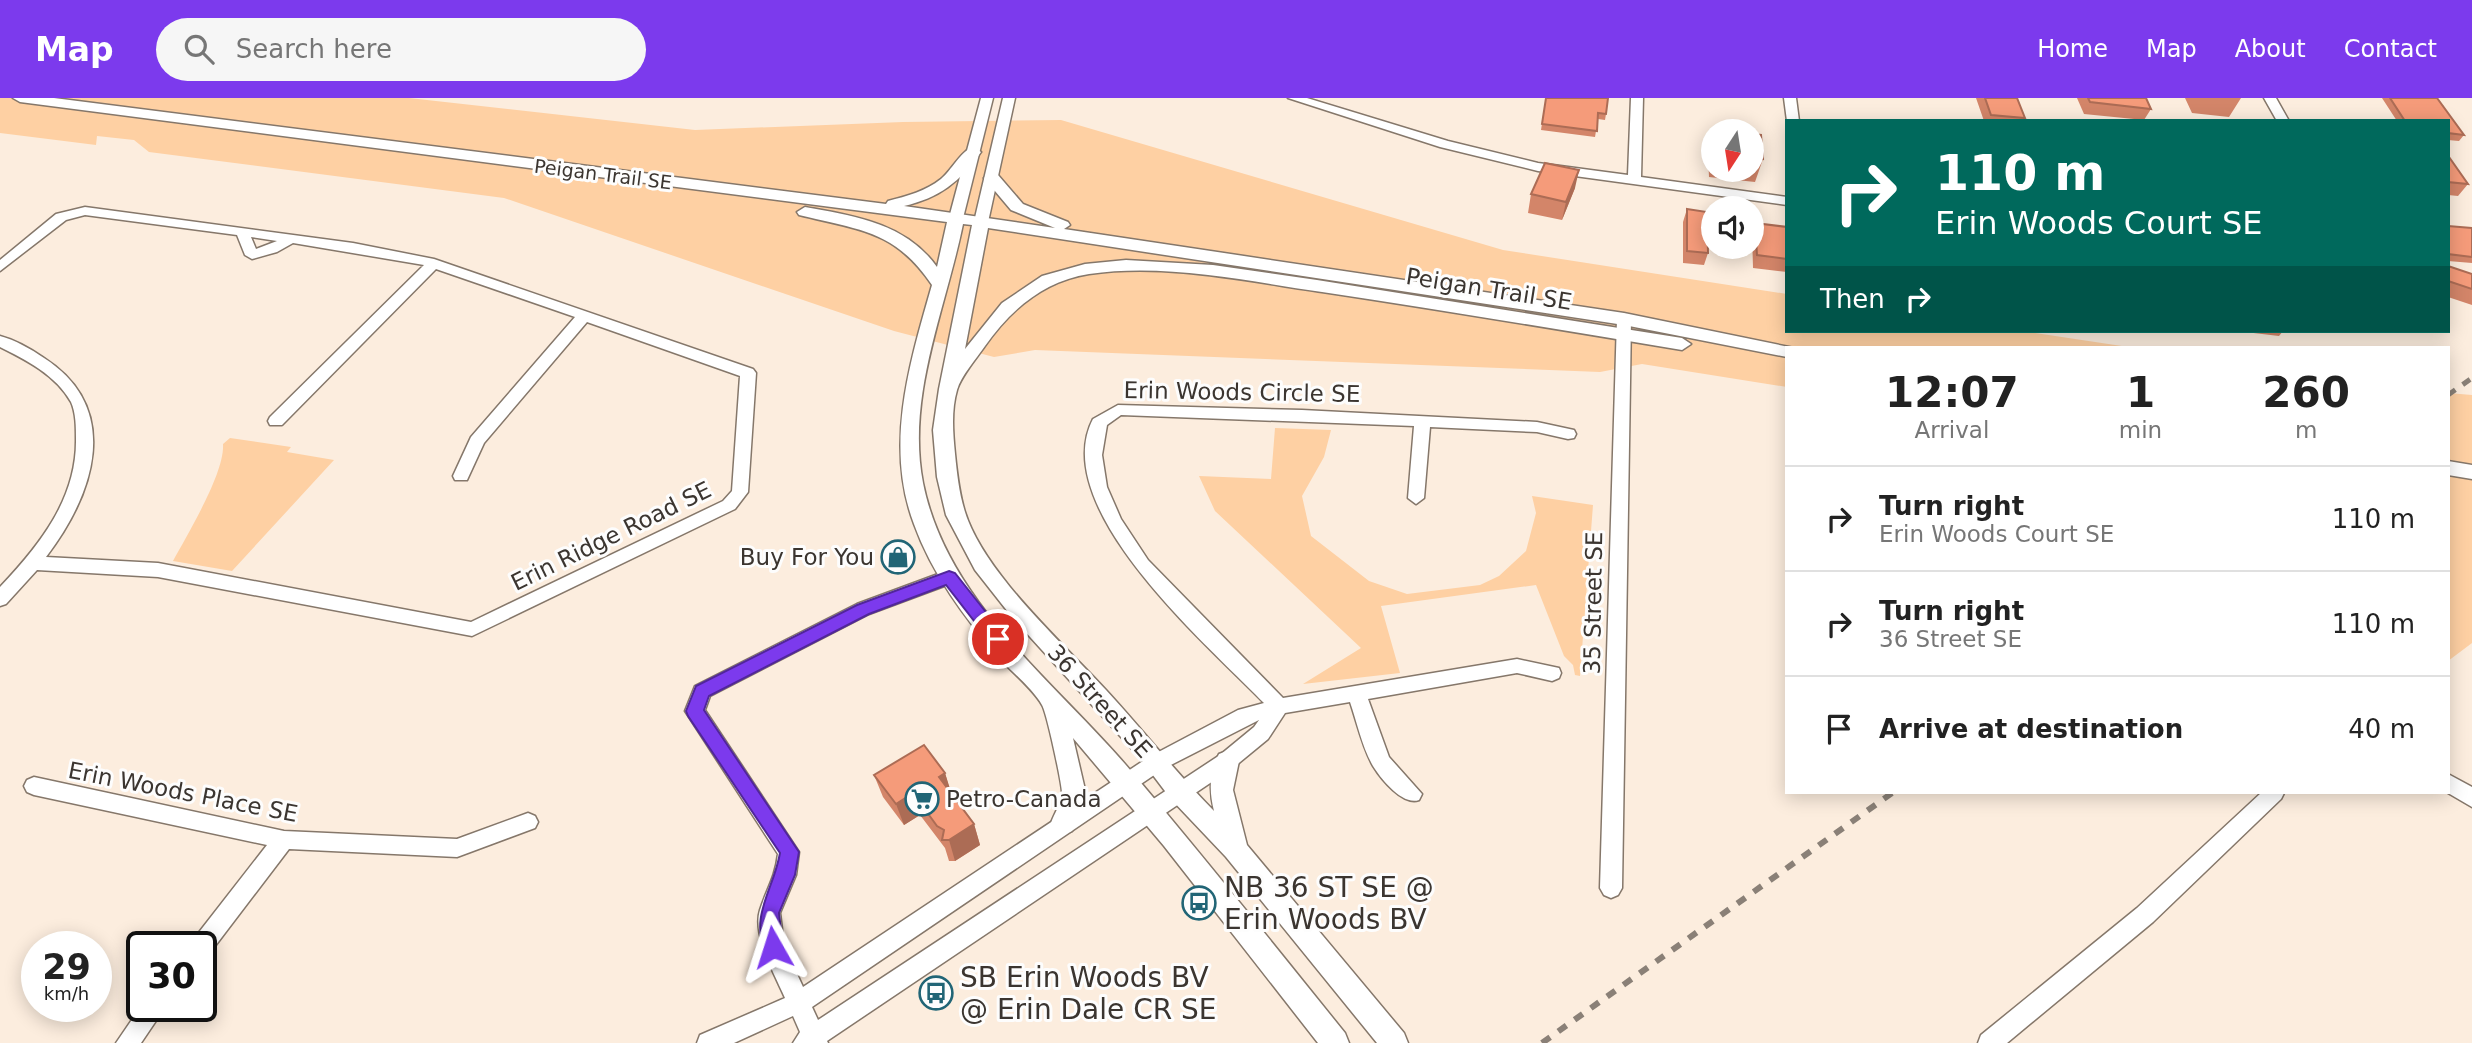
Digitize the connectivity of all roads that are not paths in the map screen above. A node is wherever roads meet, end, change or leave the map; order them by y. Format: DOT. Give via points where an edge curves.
graph roads {
  1 [pos="20,98"];
  2 [pos="987,98"];
  3 [pos="1009,98"];
  4 [pos="1294,98"];
  5 [pos="1637,98"];
  6 [pos="1790,98"];
  7 [pos="2270,98"];
  8 [pos="1793,119"];
  9 [pos="2282,119"];
  10 [pos="973,152"];
  11 [pos="992,178"];
  12 [pos="1634,182"];
  13 [pos="718,189"];
  14 [pos="1785,201"];
  15 [pos="879,208"];
  16 [pos="956,218"];
  17 [pos="981,222"];
  18 [pos="1124,244"];
  19 [pos="1185,254"];
  20 [pos="434,263"];
  21 [pos="0,267"];
  22 [pos="941,285"];
  23 [pos="1335,289"];
  24 [pos="583,317"];
  25 [pos="1624,327"];
  26 [pos="0,341"];
  27 [pos="1785,351"];
  28 [pos="1785,360"];
  29 [pos="948,389"];
  30 [pos="276,421"];
  31 [pos="1422,422"];
  32 [pos="1568,433"];
  33 [pos="2450,468"];
  34 [pos="2472,472"];
  35 [pos="461,476"];
  36 [pos="1416,498"];
  37 [pos="34,563"];
  38 [pos="949,577"];
  39 [pos="0,599"];
  40 [pos="1552,673"];
  41 [pos="1356,692"];
  42 [pos="1052,700"];
  43 [pos="1279,706"];
  44 [pos="1227,761"];
  45 [pos="1156,763"];
  46 [pos="1126,782"];
  47 [pos="2450,783"];
  48 [pos="34,786"];
  49 [pos="1180,792"];
  50 [pos="1412,794"];
  51 [pos="2273,794"];
  52 [pos="2472,798"];
  53 [pos="1150,811"];
  54 [pos="528,822"];
  55 [pos="1063,823"];
  56 [pos="284,840"];
  57 [pos="1235,849"];
  58 [pos="1611,888"];
  59 [pos="213,931"];
  60 [pos="798,1003"];
  61 [pos="143,1022"];
  62 [pos="812,1041"];
  63 [pos="127,1043"];
  64 [pos="708,1043"];
  65 [pos="1335,1043"];
  66 [pos="1394,1043"];
  67 [pos="1989,1043"];
  1 -- 13 [label="main road, Peigan Trail SE"];
  2 -- 10 [label="street, 36 Street SE"];
  3 -- 11 [label="street, 36 Street SE"];
  4 -- 12 [label="street" via="1444,144 1538,167"];
  5 -- 12 [label="street"];
  6 -- 8 [label="street"];
  7 -- 9 [label="street"];
  10 -- 15 [label="main road" via="937,192"];
  10 -- 16 [label="street, 36 Street SE"];
  11 -- 17 [label="street, 36 Street SE"];
  11 -- 18 [label="main road" via="1017,207"];
  12 -- 14 [label="street"];
  13 -- 15 [label="main road, Peigan Trail SE"];
  13 -- 22 [label="main road" via="881,229 914,248"];
  15 -- 16 [label="main road, Peigan Trail SE"];
  16 -- 17 [label="main road, Peigan Trail SE"];
  16 -- 22 [label="main road, 36 Street SE"];
  17 -- 18 [label="main road, Peigan Trail SE"];
  17 -- 29 [label="main road, 36 Street SE"];
  18 -- 19 [label="main road, Peigan Trail SE"];
  19 -- 23 [label="main road, Peigan Trail SE"];
  19 -- 25 [label="main road, Peigan Trail SE" via="1289,267"];
  20 -- 21 [label="street, Erin Ridge Road SE" via="85,211 61,217"];
  20 -- 24 [label="street, Erin Ridge Road SE"];
  20 -- 30 [label="street"];
  22 -- 38 [label="main road, 36 Street SE" via="919,360 910,434 913,483 924,526"];
  23 -- 25 [label="main road, Peigan Trail SE"];
  23 -- 29 [label="main road" via="1163,266 1116,264 1083,269 1020,296 991,325"];
  24 -- 35 [label="street" via="477,441"];
  24 -- 37 [label="street, Erin Ridge Road SE" via="748,373 740,492 729,505 472,629 158,570"];
  25 -- 27 [label="main road, Peigan Trail SE"];
  25 -- 28 [label="main road, Peigan Trail SE"];
  25 -- 58 [label="street, 35 Street SE"];
  26 -- 37 [label="street" via="38,359 65,383 81,406 85,439 81,477 65,514"];
  29 -- 45 [label="main road, 36 Street SE" via="943,430 947,477 956,515 982,564"];
  31 -- 32 [label="street, Erin Woods Circle SE" via="1537,427"];
  31 -- 36 [label="street"];
  31 -- 43 [label="street, Erin Woods Circle SE" via="1118,410 1099,423 1094,455 1099,487 1112,521 1142,565"];
  33 -- 34 [label="main road"];
  37 -- 39 [label="street"];
  38 -- 42 [label="main road, 36 Street SE"];
  38 -- 60 [label="street" via="863,610 702,691 695,711 789,852 786,875 769,913 773,947"];
  40 -- 41 [label="street" via="1517,666"];
  41 -- 43 [label="street"];
  41 -- 50 [label="street" via="1381,762"];
  42 -- 46 [label="main road, 36 Street SE"];
  42 -- 55 [label="main road" via="1074,794"];
  43 -- 44 [label="street" via="1261,733"];
  43 -- 45 [label="street" via="1244,716"];
  44 -- 49 [label="street"];
  44 -- 57 [label="main road" via="1221,790"];
  45 -- 46 [label="street"];
  45 -- 49 [label="main road, 36 Street SE"];
  46 -- 53 [label="main road, 36 Street SE"];
  46 -- 55 [label="street"];
  47 -- 52 [label="street"];
  48 -- 56 [label="street, Erin Woods Place SE"];
  49 -- 53 [label="street"];
  49 -- 57 [label="main road, 36 Street SE"];
  51 -- 67 [label="street" via="2145,915"];
  53 -- 62 [label="street"];
  53 -- 65 [label="main road, 36 Street SE"];
  54 -- 56 [label="street, Erin Woods Place SE" via="457,848"];
  55 -- 60 [label="street"];
  56 -- 59 [label="street"];
  57 -- 66 [label="main road, 36 Street SE"];
  60 -- 62 [label="street"];
  60 -- 64 [label="street"];
  61 -- 63 [label="street"];
}
